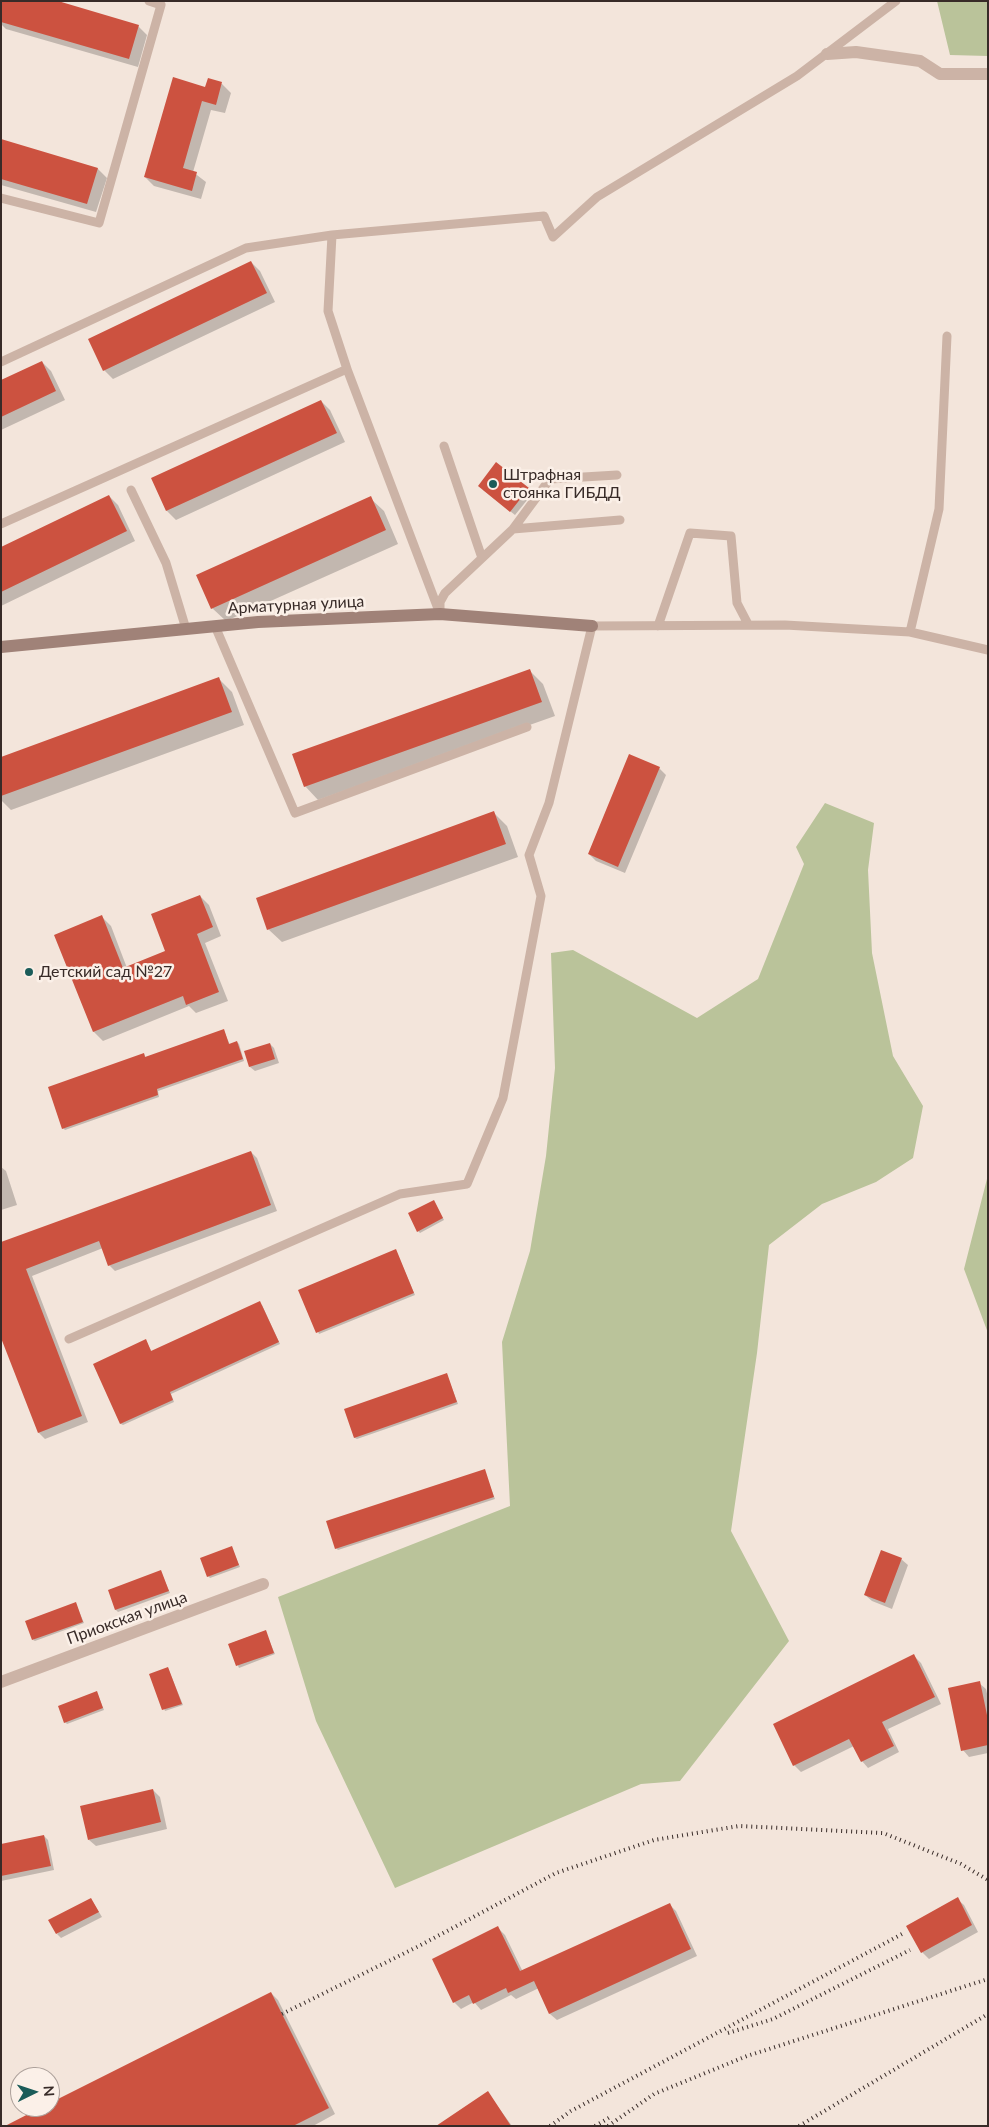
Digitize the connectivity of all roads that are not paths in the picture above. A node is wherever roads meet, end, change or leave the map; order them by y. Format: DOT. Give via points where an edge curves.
graph roads {
  1 [pos="149,1"];
  2 [pos="896,1"];
  3 [pos="827,54"];
  4 [pos="988,74"];
  5 [pos="1,198"];
  6 [pos="332,235"];
  7 [pos="947,336"];
  8 [pos="1,362"];
  9 [pos="347,369"];
  10 [pos="444,446"];
  11 [pos="617,475"];
  12 [pos="131,490"];
  13 [pos="620,520"];
  14 [pos="1,524"];
  15 [pos="513,529"];
  16 [pos="482,558"];
  17 [pos="440,614"];
  18 [pos="748,624"];
  19 [pos="215,626"];
  20 [pos="592,626"];
  21 [pos="658,626"];
  22 [pos="186,628"];
  23 [pos="910,632"];
  24 [pos="1,647"];
  25 [pos="987,648"];
  26 [pos="527,727"];
  27 [pos="69,1339"];
  28 [pos="263,1584"];
  29 [pos="1,1682"];
  1 -- 5 [label="lane" via="161,5 100,222"];
  2 -- 3 [label="lane"];
  3 -- 4 [label="street" via="856,52 920,61 940,74"];
  3 -- 6 [label="lane" via="797,76 597,197 552,237 544,216"];
  6 -- 8 [label="lane" via="246,248"];
  6 -- 9 [label="lane" via="328,311"];
  7 -- 23 [label="lane" via="939,509"];
  9 -- 14 [label="lane"];
  9 -- 17 [label="lane"];
  10 -- 16 [label="lane"];
  11 -- 15 [label="lane" via="550,480"];
  12 -- 22 [label="lane" via="166,563"];
  13 -- 15 [label="lane"];
  15 -- 16 [label="lane"];
  16 -- 17 [label="lane" via="442,597"];
  17 -- 19 [label="street, Арматурная улица"];
  17 -- 20 [label="street, Арматурная улица"];
  18 -- 21 [label="lane"];
  18 -- 21 [label="lane" via="737,603 731,536 690,533"];
  18 -- 23 [label="lane"];
  19 -- 22 [label="street, Арматурная улица"];
  19 -- 26 [label="lane" via="295,813"];
  20 -- 21 [label="lane"];
  20 -- 27 [label="lane" via="548,803 529,855 540,896 503,1098 467,1184 400,1194"];
  22 -- 24 [label="street, Арматурная улица"];
  23 -- 25 [label="lane"];
  28 -- 29 [label="street, Приокская улица"];
}
